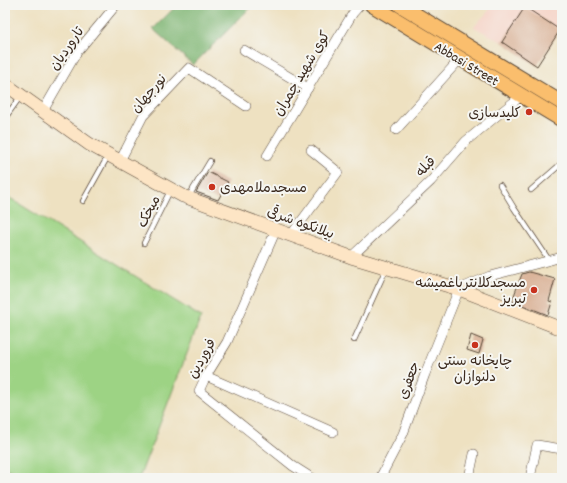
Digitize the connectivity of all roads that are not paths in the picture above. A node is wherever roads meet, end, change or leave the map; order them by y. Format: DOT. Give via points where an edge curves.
graph roads {
  1 [pos="116,5"];
  2 [pos="360,5"];
  3 [pos="372,5"];
  4 [pos="400,5"];
  5 [pos="244,50"];
  6 [pos="460,59"];
  7 [pos="5,84"];
  8 [pos="533,85"];
  9 [pos="308,88"];
  10 [pos="21,95"];
  11 [pos="521,96"];
  12 [pos="562,103"];
  13 [pos="246,106"];
  14 [pos="43,111"];
  15 [pos="5,118"];
  16 [pos="562,120"];
  17 [pos="396,130"];
  18 [pos="311,150"];
  19 [pos="267,156"];
  20 [pos="114,158"];
  21 [pos="210,161"];
  22 [pos="562,163"];
  23 [pos="500,185"];
  24 [pos="171,189"];
  25 [pos="531,190"];
  26 [pos="188,198"];
  27 [pos="83,201"];
  28 [pos="276,230"];
  29 [pos="291,235"];
  30 [pos="144,243"];
  31 [pos="351,257"];
  32 [pos="562,257"];
  33 [pos="549,260"];
  34 [pos="387,268"];
  35 [pos="459,290"];
  36 [pos="542,322"];
  37 [pos="562,324"];
  38 [pos="562,330"];
  39 [pos="354,340"];
  40 [pos="206,376"];
  41 [pos="333,432"];
  42 [pos="562,449"];
  43 [pos="474,454"];
  44 [pos="312,478"];
  45 [pos="380,478"];
  46 [pos="469,478"];
  47 [pos="530,478"];
  1 -- 14 [label="street, تاروردیان" via="77,52"];
  2 -- 9 [label="street, کوی شهید چمران"];
  3 -- 6 [label="main road, Abbasi Street"];
  4 -- 8 [label="main road"];
  5 -- 9 [label="street"];
  6 -- 11 [label="main road, Abbasi Street"];
  6 -- 17 [label="street"];
  7 -- 10 [label="main road, بیلانکوه شرقی"];
  8 -- 11 [label="main road"];
  8 -- 12 [label="main road"];
  9 -- 19 [label="street, کوی شهید چمران"];
  10 -- 14 [label="main road, بیلانکوه شرقی"];
  10 -- 15 [label="lane"];
  11 -- 16 [label="main road, Abbasi Street"];
  11 -- 31 [label="street, قبله" via="466,141 431,181"];
  13 -- 20 [label="street, نورجهان" via="189,68 143,116"];
  14 -- 20 [label="main road, بیلانکوه شرقی"];
  18 -- 29 [label="street" via="338,172"];
  20 -- 24 [label="main road, بیلانکوه شرقی"];
  20 -- 27 [label="lane"];
  21 -- 26 [label="lane"];
  22 -- 25 [label="lane"];
  23 -- 33 [label="lane"];
  24 -- 26 [label="main road, بیلانکوه شرقی"];
  24 -- 30 [label="lane, میخک"];
  26 -- 28 [label="main road, بیلانکوه شرقی"];
  28 -- 29 [label="main road, بیلانکوه شرقی"];
  28 -- 40 [label="street, فروردین" via="227,342"];
  29 -- 31 [label="main road, بیلانکوه شرقی"];
  31 -- 34 [label="main road, بیلانکوه شرقی"];
  32 -- 33 [label="street"];
  33 -- 35 [label="street" via="490,276"];
  34 -- 35 [label="main road, بیلانکوه شرقی"];
  34 -- 39 [label="lane"];
  35 -- 36 [label="main road, بیلانکوه شرقی"];
  35 -- 45 [label="street, جعفری" via="403,434"];
  36 -- 37 [label="street"];
  36 -- 38 [label="main road, بیلانکوه شرقی"];
  40 -- 41 [label="street"];
  40 -- 44 [label="street, فروردین" via="199,391 293,466"];
  42 -- 47 [label="street" via="537,445"];
  43 -- 46 [label="street"];
}
